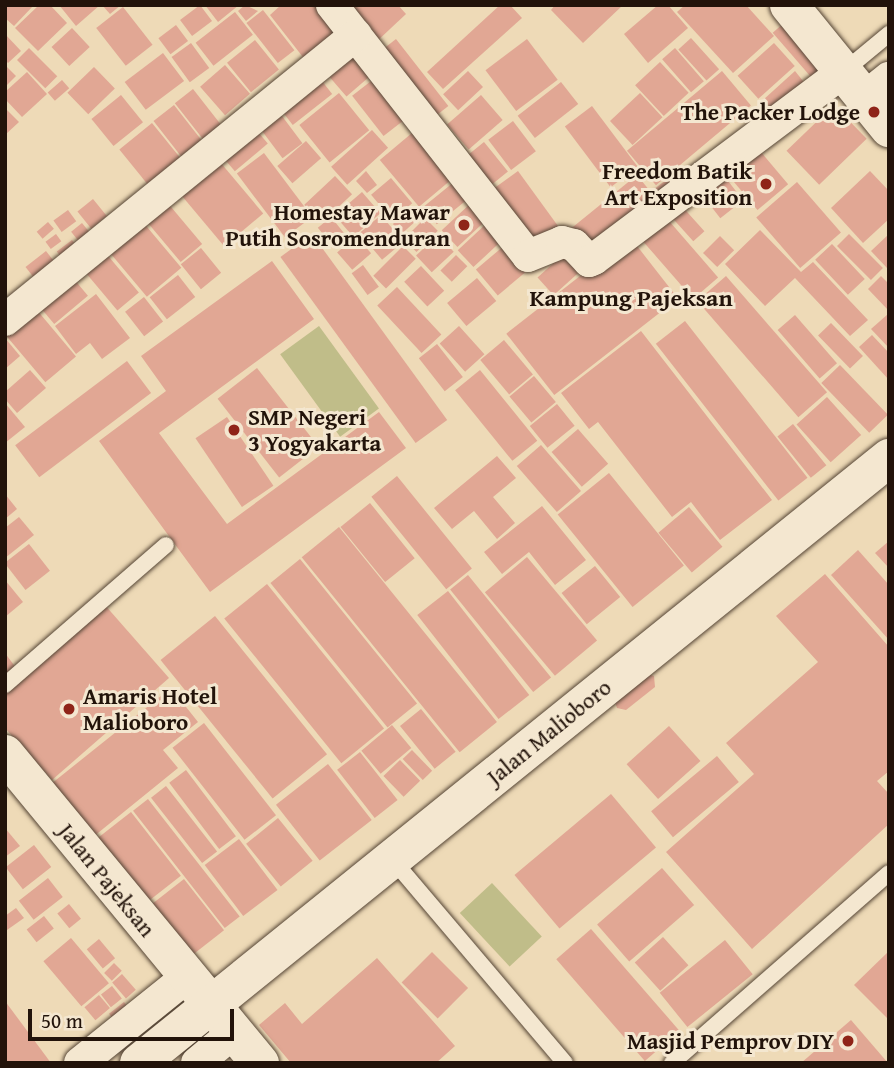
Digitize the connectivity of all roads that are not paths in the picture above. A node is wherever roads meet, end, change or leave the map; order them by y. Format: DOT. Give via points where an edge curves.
graph roads {
  1 [pos="332,5"];
  2 [pos="789,5"];
  3 [pos="889,34"];
  4 [pos="356,35"];
  5 [pos="865,83"];
  6 [pos="889,128"];
  7 [pos="5,320"];
  8 [pos="889,458"];
  9 [pos="166,545"];
  10 [pos="5,685"];
  11 [pos="5,754"];
  12 [pos="392,859"];
  13 [pos="889,873"];
  14 [pos="210,1005"];
  15 [pos="80,1063"];
  16 [pos="139,1063"];
  17 [pos="197,1063"];
  18 [pos="260,1063"];
  19 [pos="565,1063"];
  20 [pos="672,1063"];
  1 -- 4 [label="street"];
  2 -- 5 [label="main road"];
  3 -- 5 [label="lane"];
  4 -- 5 [label="street" via="528,256 562,242 574,245 589,261"];
  4 -- 7 [label="street"];
  5 -- 6 [label="main road"];
  8 -- 12 [label="main road, Jalan Malioboro"];
  9 -- 10 [label="lane"];
  11 -- 14 [label="main road, Jalan Pajeksan"];
  12 -- 14 [label="main road, Jalan Malioboro"];
  12 -- 19 [label="lane"];
  13 -- 20 [label="lane"];
  14 -- 15 [label="street"];
  14 -- 16 [label="main road, Jalan Malioboro"];
  14 -- 17 [label="street"];
  14 -- 18 [label="main road, Jalan Pajeksan"];
}
